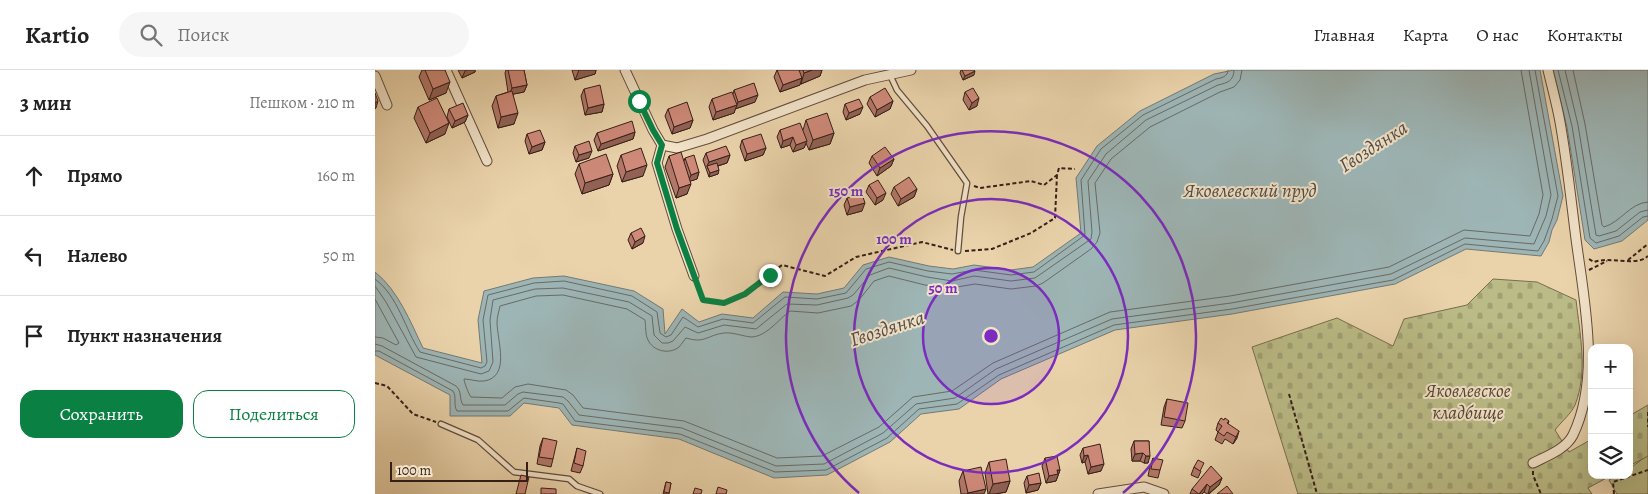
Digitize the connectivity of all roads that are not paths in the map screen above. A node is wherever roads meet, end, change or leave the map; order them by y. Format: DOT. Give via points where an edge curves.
graph roads {
  1 [pos="446,70"];
  2 [pos="625,70"];
  3 [pos="911,70"];
  4 [pos="1548,70"];
  5 [pos="890,75"];
  6 [pos="375,76"];
  7 [pos="387,105"];
  8 [pos="662,145"];
  9 [pos="487,161"];
  10 [pos="958,251"];
  11 [pos="694,276"];
  12 [pos="441,424"];
  13 [pos="1533,463"];
  14 [pos="600,494"];
  15 [pos="1098,494"];
  16 [pos="1164,494"];
  1 -- 9 [label="street"];
  2 -- 8 [label="street"];
  3 -- 5 [label="street"];
  4 -- 13 [label="street" via="1560,121 1581,276 1588,356 1581,414 1572,437 1556,451"];
  5 -- 8 [label="street" via="865,80 707,139 677,148"];
  5 -- 10 [label="lane" via="897,90 967,183"];
  6 -- 7 [label="street"];
  8 -- 11 [label="street" via="657,163"];
  12 -- 14 [label="lane" via="477,440 514,472 569,479 577,486"];
  15 -- 16 [label="street" via="1145,487"];
}
